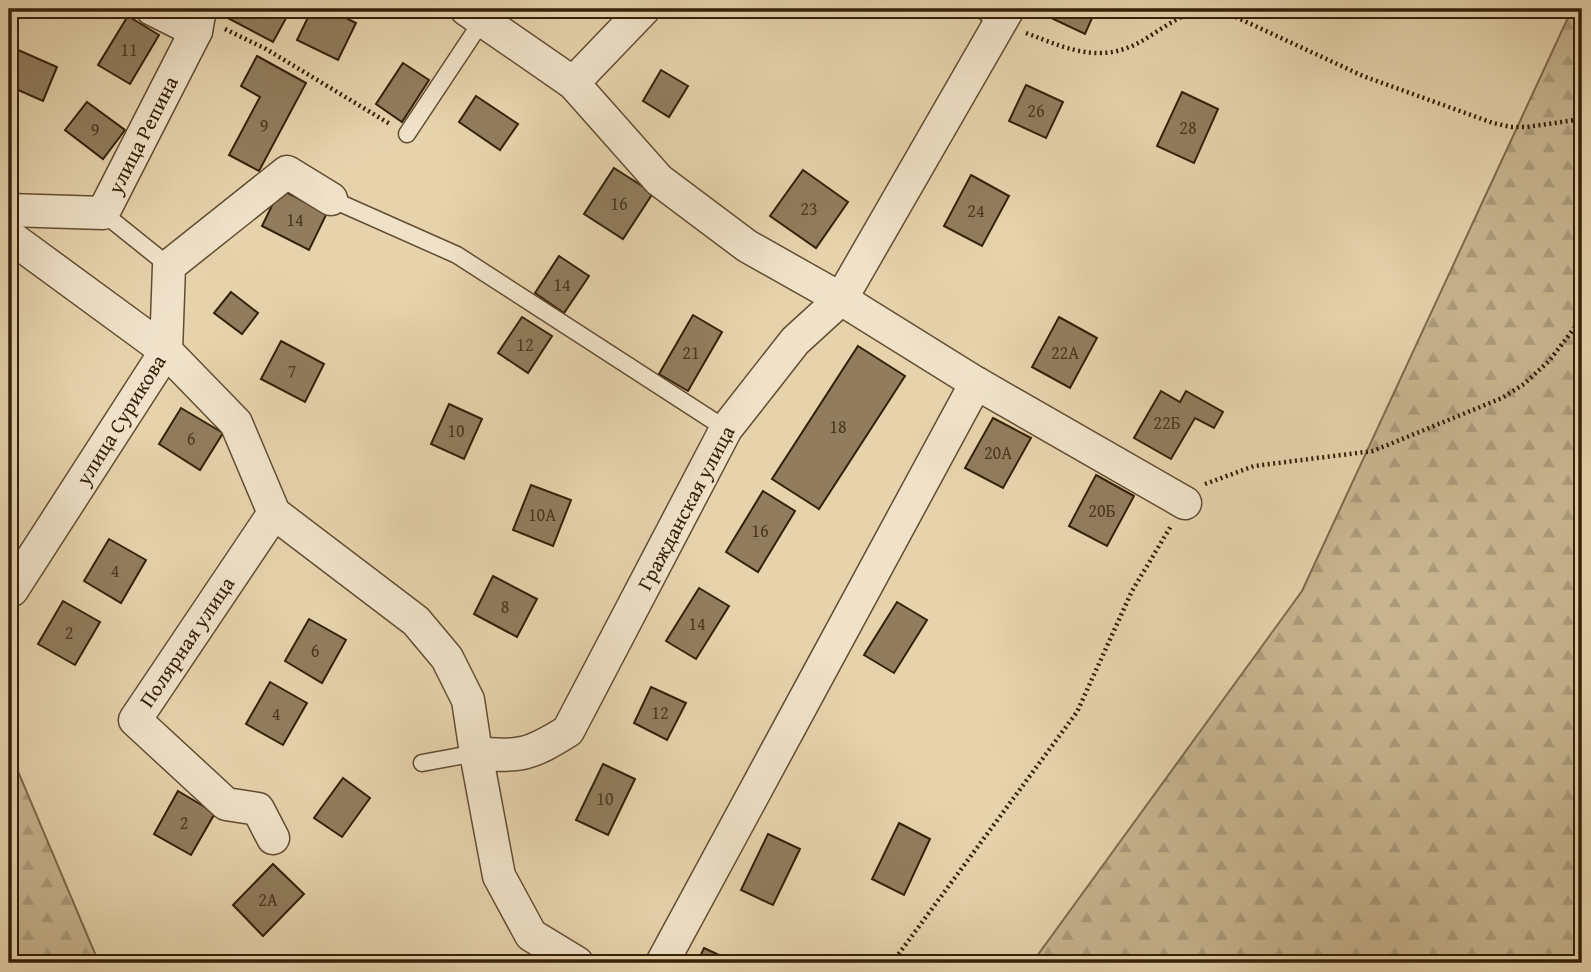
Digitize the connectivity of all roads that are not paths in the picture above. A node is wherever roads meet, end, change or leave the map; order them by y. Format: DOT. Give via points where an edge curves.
graph roads {
  1 [pos="152,9"];
  2 [pos="644,9"];
  3 [pos="996,14"];
  4 [pos="474,15"];
  5 [pos="198,19"];
  6 [pos="573,83"];
  7 [pos="407,134"];
  8 [pos="331,198"];
  9 [pos="9,209"];
  10 [pos="103,214"];
  11 [pos="9,236"];
  12 [pos="169,267"];
  13 [pos="841,299"];
  14 [pos="166,351"];
  15 [pos="976,383"];
  16 [pos="726,429"];
  17 [pos="1185,503"];
  18 [pos="274,513"];
  19 [pos="12,590"];
  20 [pos="476,753"];
  21 [pos="422,763"];
  22 [pos="272,838"];
  23 [pos="577,963"];
  24 [pos="662,963"];
  1 -- 5 [label="street"];
  2 -- 6 [label="street"];
  3 -- 13 [label="street, Гражданская улица"];
  4 -- 6 [label="street"];
  4 -- 7 [label="lane"];
  5 -- 10 [label="street, улица Репина"];
  6 -- 13 [label="street" via="659,180 747,246"];
  8 -- 12 [label="street" via="287,172"];
  8 -- 16 [label="lane" via="457,256"];
  9 -- 10 [label="street, улица Репина"];
  10 -- 12 [label="lane"];
  11 -- 14 [label="street"];
  12 -- 14 [label="street, улица Сурикова"];
  13 -- 15 [label="street"];
  13 -- 16 [label="street, Гражданская улица" via="795,341"];
  14 -- 18 [label="street" via="236,423"];
  14 -- 19 [label="street, улица Сурикова"];
  15 -- 17 [label="street"];
  15 -- 24 [label="street"];
  16 -- 20 [label="street, Гражданская улица" via="568,731 536,751 507,757"];
  18 -- 20 [label="street" via="416,621 447,658 468,700"];
  18 -- 22 [label="street, Полярная улица" via="135,720 226,804 258,809"];
  20 -- 21 [label="lane"];
  20 -- 23 [label="street" via="499,876 531,935"];
}
